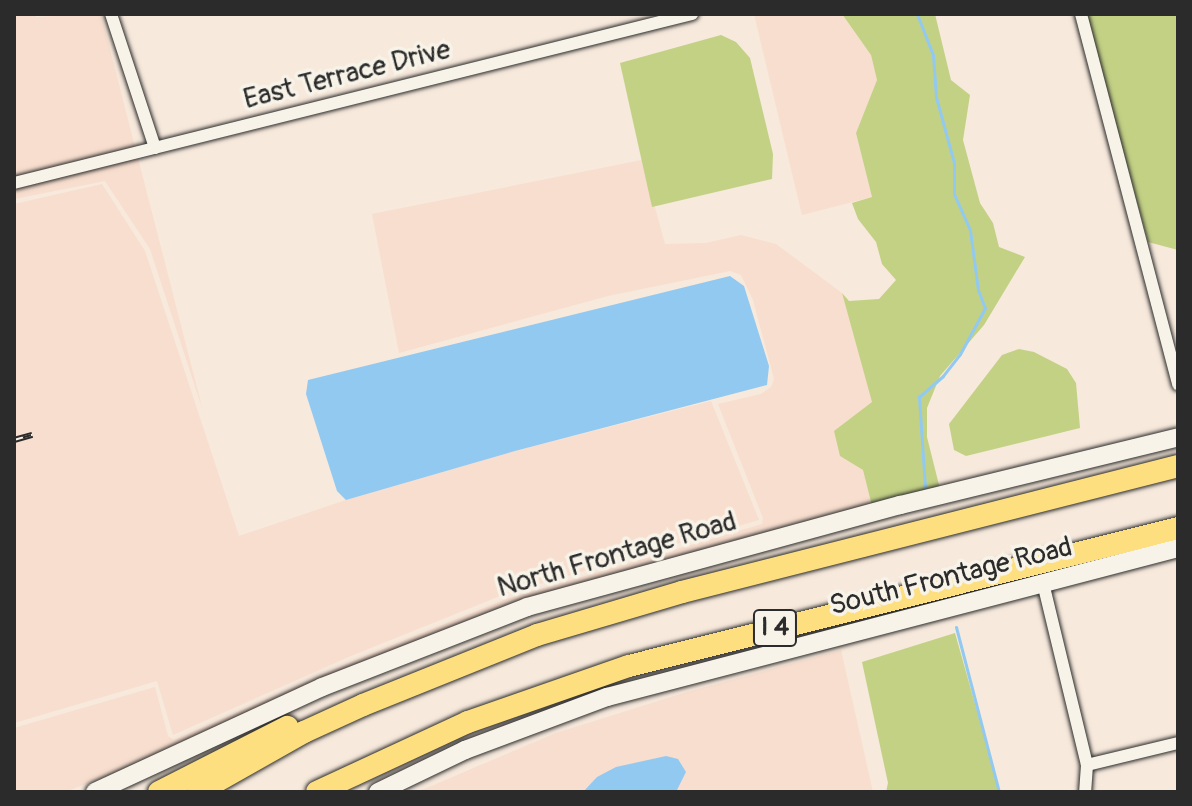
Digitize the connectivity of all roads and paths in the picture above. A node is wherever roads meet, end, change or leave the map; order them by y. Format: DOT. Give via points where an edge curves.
graph roads {
  1 [pos="111,14"];
  2 [pos="692,14"];
  3 [pos="1081,14"];
  4 [pos="155,148"];
  5 [pos="14,183"];
  6 [pos="1178,385"];
  7 [pos="1178,437"];
  8 [pos="1178,466"];
  9 [pos="1178,528"];
  10 [pos="1178,548"];
  11 [pos="1043,583"];
  12 [pos="408,684"];
  13 [pos="1178,743"];
  14 [pos="383,759"];
  15 [pos="1087,765"];
  16 [pos="95,792"];
  17 [pos="159,792"];
  18 [pos="198,792"];
  19 [pos="317,792"];
  20 [pos="333,792"];
  21 [pos="378,792"];
  22 [pos="1085,792"];
  1 -- 4 [label="street"];
  2 -- 4 [label="street, East Terrace Drive"];
  3 -- 6 [label="street"];
  4 -- 5 [label="street, East Terrace Drive"];
  7 -- 16 [label="street, North Frontage Road" via="869,513 527,607 322,687"];
  8 -- 12 [label="highway, I 4" via="609,612"];
  9 -- 14 [label="highway, I 4" via="629,666 468,722"];
  10 -- 11 [label="street, South Frontage Road"];
  11 -- 15 [label="street"];
  11 -- 21 [label="street, South Frontage Road" via="607,697 465,750"];
  12 -- 17 [label="highway" via="324,711"];
  12 -- 18 [label="highway, I 4" via="304,732"];
  13 -- 15 [label="street"];
  14 -- 19 [label="highway, I 4"];
  14 -- 20 [label="highway"];
  15 -- 22 [label="street"];
}
